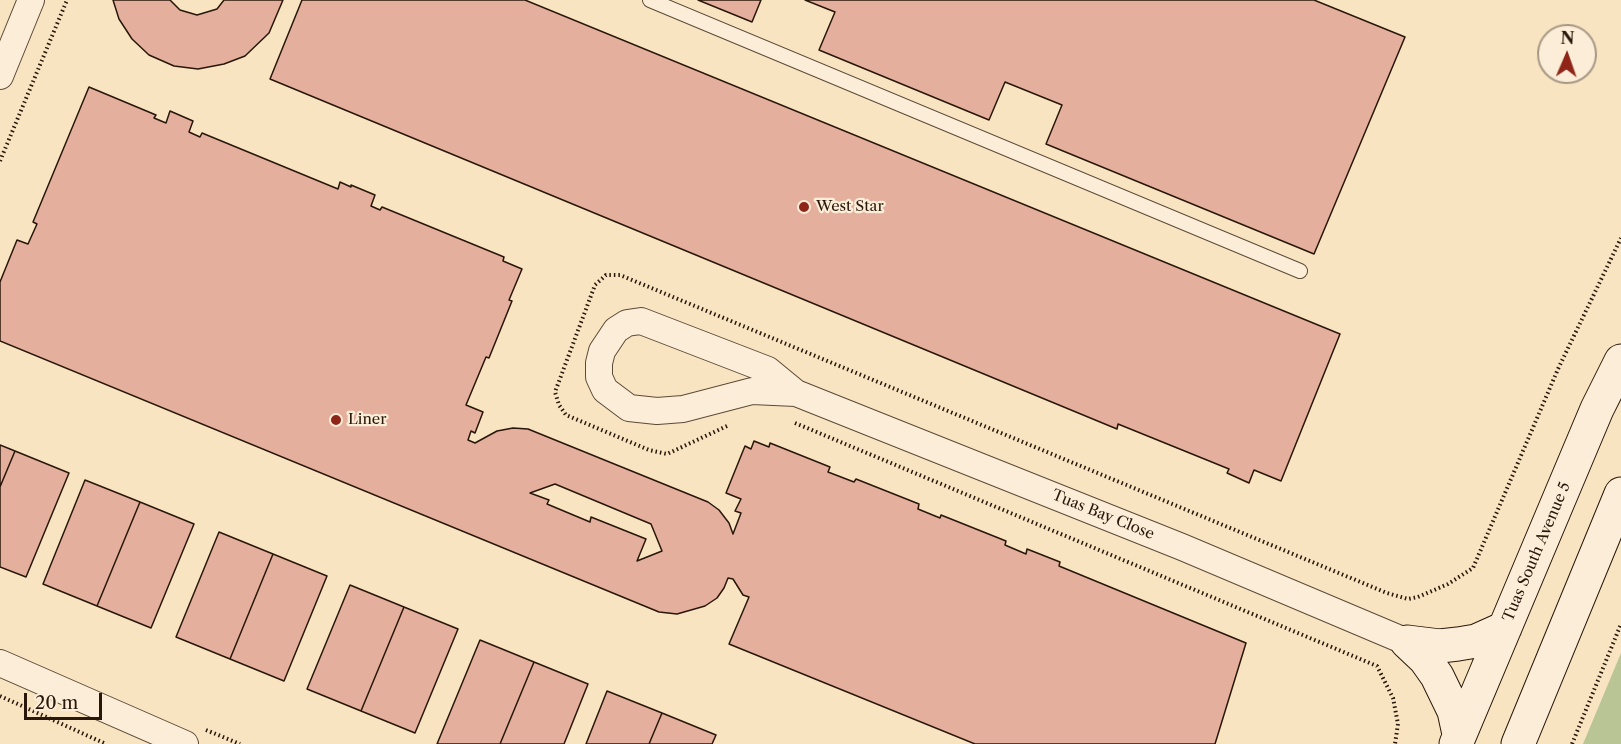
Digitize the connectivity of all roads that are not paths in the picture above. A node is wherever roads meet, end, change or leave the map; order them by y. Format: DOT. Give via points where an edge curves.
graph roads {
  1 [pos="31,0"];
  2 [pos="650,0"];
  3 [pos="0,76"];
  4 [pos="1300,271"];
  5 [pos="1621,361"];
  6 [pos="796,393"];
  7 [pos="1621,494"];
  8 [pos="1505,628"];
  9 [pos="1407,642"];
  10 [pos="0,663"];
  11 [pos="1457,739"];
  12 [pos="185,744"];
  13 [pos="1518,744"];
  1 -- 3 [label="street"];
  2 -- 4 [label="lane"];
  5 -- 8 [label="street, Tuas South Avenue 5"];
  6 -- 6 [label="street, Tuas Bay Close" via="752,391 683,409 629,408 605,390 599,377 599,363 616,330 641,321 768,370"];
  6 -- 9 [label="street, Tuas Bay Close" via="1182,547"];
  7 -- 13 [label="street"];
  8 -- 9 [label="street" via="1458,644"];
  8 -- 11 [label="street, Tuas South Avenue 5"];
  9 -- 11 [label="street" via="1437,676 1454,711"];
  10 -- 12 [label="street"];
}
